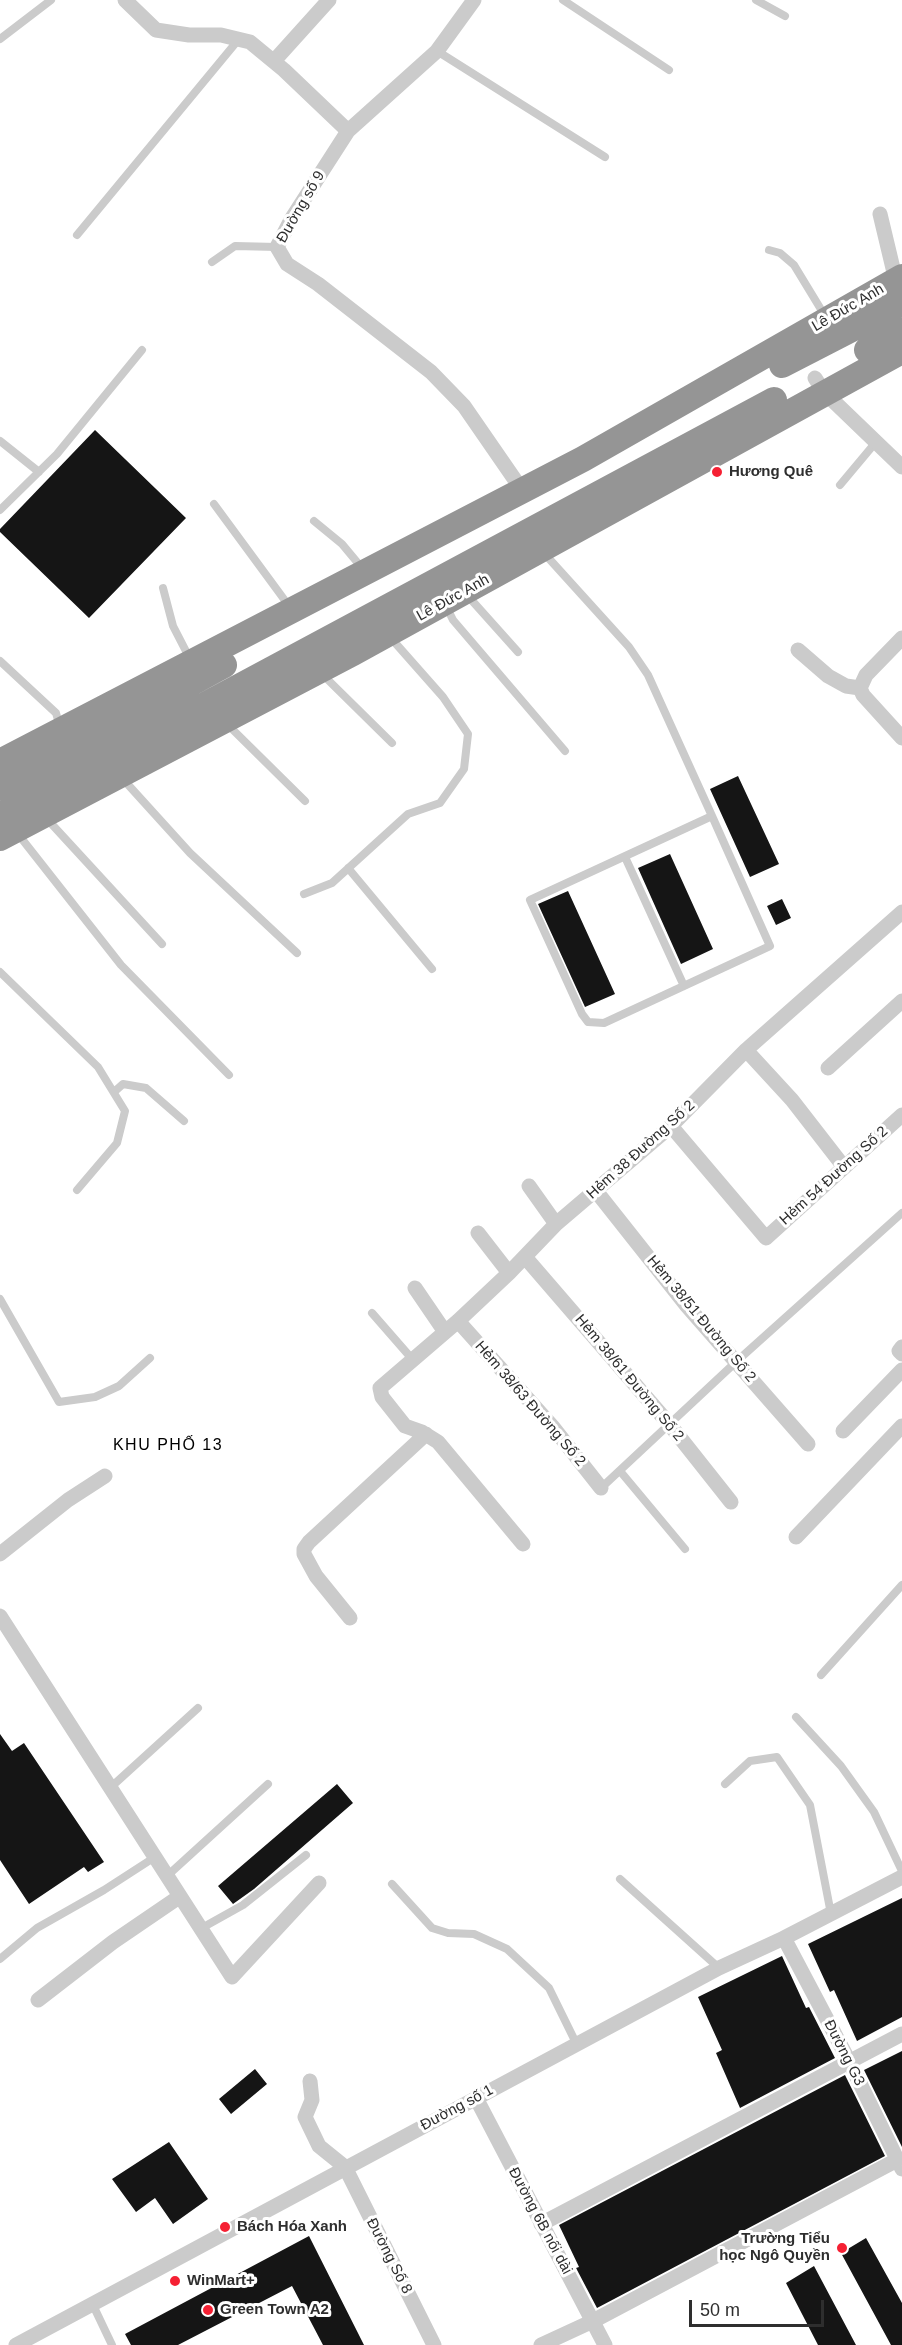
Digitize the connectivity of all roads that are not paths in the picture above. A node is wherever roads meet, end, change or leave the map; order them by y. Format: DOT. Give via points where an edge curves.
graph roads {
  1 [pos="51,0"];
  2 [pos="126,0"];
  3 [pos="329,0"];
  4 [pos="474,0"];
  5 [pos="563,0"];
  6 [pos="756,0"];
  7 [pos="785,16"];
  8 [pos="0,39"];
  9 [pos="239,39"];
  10 [pos="437,51"];
  11 [pos="274,61"];
  12 [pos="669,70"];
  13 [pos="348,131"];
  14 [pos="605,157"];
  15 [pos="880,214"];
  16 [pos="76,235"];
  17 [pos="277,247"];
  18 [pos="769,250"];
  19 [pos="212,262"];
  20 [pos="900,287"];
  21 [pos="828,320"];
  22 [pos="902,331"];
  23 [pos="142,350"];
  24 [pos="902,351"];
  25 [pos="819,385"];
  26 [pos="0,441"];
  27 [pos="876,442"];
  28 [pos="902,467"];
  29 [pos="39,472"];
  30 [pos="840,485"];
  31 [pos="522,490"];
  32 [pos="214,504"];
  33 [pos="0,510"];
  34 [pos="314,521"];
  35 [pos="540,550"];
  36 [pos="364,572"];
  37 [pos="163,588"];
  38 [pos="454,597"];
  39 [pos="292,610"];
  40 [pos="387,634"];
  41 [pos="902,638"];
  42 [pos="798,650"];
  43 [pos="518,652"];
  44 [pos="0,661"];
  45 [pos="196,670"];
  46 [pos="318,671"];
  47 [pos="860,688"];
  48 [pos="223,720"];
  49 [pos="61,730"];
  50 [pos="902,738"];
  51 [pos="392,743"];
  52 [pos="565,751"];
  53 [pos="0,762"];
  54 [pos="120,775"];
  55 [pos="0,787"];
  56 [pos="305,801"];
  57 [pos="44,816"];
  58 [pos="712,816"];
  59 [pos="4,824"];
  60 [pos="625,857"];
  61 [pos="348,868"];
  62 [pos="304,894"];
  63 [pos="902,912"];
  64 [pos="162,944"];
  65 [pos="297,953"];
  66 [pos="432,969"];
  67 [pos="0,972"];
  68 [pos="684,986"];
  69 [pos="902,1001"];
  70 [pos="746,1050"];
  71 [pos="828,1068"];
  72 [pos="229,1075"];
  73 [pos="114,1092"];
  74 [pos="902,1115"];
  75 [pos="184,1121"];
  76 [pos="670,1126"];
  77 [pos="844,1167"];
  78 [pos="529,1186"];
  79 [pos="77,1190"];
  80 [pos="596,1191"];
  81 [pos="902,1213"];
  82 [pos="556,1224"];
  83 [pos="478,1233"];
  84 [pos="525,1257"];
  85 [pos="509,1273"];
  86 [pos="415,1288"];
  87 [pos="0,1299"];
  88 [pos="372,1313"];
  89 [pos="458,1321"];
  90 [pos="445,1332"];
  91 [pos="902,1347"];
  92 [pos="902,1354"];
  93 [pos="150,1358"];
  94 [pos="413,1360"];
  95 [pos="737,1361"];
  96 [pos="902,1370"];
  97 [pos="670,1425"];
  98 [pos="902,1426"];
  99 [pos="843,1431"];
  100 [pos="426,1434"];
  101 [pos="808,1444"];
  102 [pos="620,1471"];
  103 [pos="105,1476"];
  104 [pos="601,1488"];
  105 [pos="731,1502"];
  106 [pos="796,1537"];
  107 [pos="523,1544"];
  108 [pos="685,1549"];
  109 [pos="0,1554"];
  110 [pos="902,1585"];
  111 [pos="0,1616"];
  112 [pos="350,1618"];
  113 [pos="821,1675"];
  114 [pos="198,1708"];
  115 [pos="796,1717"];
  116 [pos="268,1784"];
  117 [pos="725,1784"];
  118 [pos="110,1788"];
  119 [pos="306,1855"];
  120 [pos="155,1857"];
  121 [pos="902,1870"];
  122 [pos="167,1876"];
  123 [pos="902,1877"];
  124 [pos="620,1879"];
  125 [pos="319,1883"];
  126 [pos="392,1884"];
  127 [pos="179,1897"];
  128 [pos="831,1914"];
  129 [pos="200,1929"];
  130 [pos="784,1938"];
  131 [pos="0,1959"];
  132 [pos="719,1968"];
  133 [pos="38,2000"];
  134 [pos="902,2034"];
  135 [pos="577,2045"];
  136 [pos="849,2061"];
  137 [pos="310,2081"];
  138 [pos="476,2098"];
  139 [pos="900,2164"];
  140 [pos="345,2167"];
  141 [pos="541,2224"];
  142 [pos="92,2303"];
  143 [pos="593,2321"];
  144 [pos="37,2340"];
  145 [pos="16,2345"];
  146 [pos="112,2345"];
  147 [pos="434,2345"];
  148 [pos="541,2345"];
  149 [pos="605,2345"];
  1 -- 8 [label="lane"];
  2 -- 9 [label="street" via="156,30"];
  3 -- 11 [label="street"];
  4 -- 10 [label="street, Đường số 9"];
  5 -- 12 [label="lane"];
  6 -- 7 [label="lane"];
  9 -- 11 [label="street" via="250,42"];
  9 -- 16 [label="lane"];
  10 -- 13 [label="street, Đường số 9"];
  10 -- 14 [label="lane"];
  11 -- 13 [label="street"];
  13 -- 17 [label="street, Đường số 9"];
  15 -- 20 [label="street"];
  17 -- 19 [label="lane" via="235,246"];
  17 -- 31 [label="street, Đường số 9" via="287,264 431,372 464,406"];
  18 -- 21 [label="lane" via="780,253 794,265"];
  20 -- 21 [label="highway, Lê Đức Anh"];
  20 -- 45 [label="highway, Lê Đức Anh"];
  21 -- 31 [label="highway, Lê Đức Anh"];
  22 -- 25 [label="highway, Lê Đức Anh"];
  23 -- 29 [label="lane"];
  24 -- 25 [label="highway, Lê Đức Anh"];
  25 -- 27 [label="street"];
  25 -- 35 [label="highway, Lê Đức Anh"];
  25 -- 59 [label="highway, Lê Đức Anh"];
  26 -- 29 [label="lane"];
  27 -- 28 [label="street"];
  27 -- 30 [label="lane"];
  29 -- 33 [label="lane"];
  31 -- 36 [label="highway, Lê Đức Anh"];
  32 -- 39 [label="lane"];
  34 -- 36 [label="lane" via="342,544"];
  35 -- 38 [label="highway, Lê Đức Anh"];
  35 -- 58 [label="lane" via="640,661"];
  36 -- 39 [label="highway, Lê Đức Anh"];
  37 -- 45 [label="lane" via="172,627"];
  38 -- 40 [label="highway, Lê Đức Anh"];
  38 -- 43 [label="lane"];
  38 -- 52 [label="lane" via="453,620"];
  39 -- 45 [label="highway, Lê Đức Anh"];
  40 -- 46 [label="highway, Lê Đức Anh"];
  40 -- 61 [label="lane" via="443,697 468,734 464,769 440,802 408,814"];
  41 -- 47 [label="street" via="866,675"];
  42 -- 47 [label="street" via="828,676 846,686"];
  44 -- 49 [label="lane" via="56,713"];
  45 -- 49 [label="highway, Lê Đức Anh"];
  45 -- 55 [label="highway, Lê Đức Anh"];
  46 -- 48 [label="highway, Lê Đức Anh"];
  46 -- 51 [label="lane"];
  47 -- 50 [label="street"];
  48 -- 54 [label="highway, Lê Đức Anh"];
  48 -- 56 [label="lane"];
  49 -- 53 [label="highway, Lê Đức Anh"];
  54 -- 57 [label="highway, Lê Đức Anh"];
  54 -- 65 [label="lane" via="190,853"];
  57 -- 59 [label="highway, Lê Đức Anh"];
  57 -- 64 [label="lane"];
  58 -- 60 [label="lane"];
  58 -- 68 [label="lane" via="770,946"];
  59 -- 72 [label="lane" via="122,966"];
  60 -- 68 [label="lane"];
  60 -- 68 [label="lane" via="530,900 582,1014 593,1024 604,1023"];
  61 -- 62 [label="lane" via="332,883"];
  61 -- 66 [label="lane"];
  63 -- 70 [label="street, Hẻm 38 Đường Số 2"];
  67 -- 73 [label="lane" via="98,1067"];
  69 -- 71 [label="street"];
  70 -- 76 [label="street, Hẻm 38 Đường Số 2"];
  70 -- 77 [label="street" via="792,1100"];
  73 -- 75 [label="lane" via="123,1084 146,1088"];
  73 -- 79 [label="lane" via="125,1111 117,1143"];
  74 -- 77 [label="street, Hẻm 54 Đường Số 2"];
  76 -- 77 [label="street, Hẻm 54 Đường Số 2" via="766,1238"];
  76 -- 80 [label="street, Hẻm 38 Đường Số 2"];
  78 -- 82 [label="street"];
  80 -- 82 [label="street, Hẻm 38 Đường Số 2"];
  80 -- 95 [label="street, Hẻm 38/51 Đường Số 2" via="687,1306"];
  81 -- 95 [label="lane"];
  82 -- 84 [label="street, Hẻm 38 Đường Số 2"];
  83 -- 85 [label="street"];
  84 -- 85 [label="street, Hẻm 38 Đường Số 2"];
  84 -- 97 [label="street, Hẻm 38/61 Đường Số 2"];
  85 -- 89 [label="street, Hẻm 38 Đường Số 2"];
  86 -- 90 [label="street"];
  87 -- 93 [label="lane" via="59,1402 95,1397 119,1386"];
  88 -- 94 [label="lane"];
  89 -- 90 [label="street, Hẻm 38 Đường Số 2"];
  89 -- 104 [label="street, Hẻm 38/63 Đường Số 2" via="552,1426"];
  90 -- 94 [label="street, Hẻm 38 Đường Số 2"];
  91 -- 92 [label="street"];
  94 -- 100 [label="street, Hẻm 38 Đường Số 2" via="380,1388 382,1397 405,1426"];
  95 -- 97 [label="lane"];
  95 -- 101 [label="street, Hẻm 38/51 Đường Số 2"];
  96 -- 99 [label="street"];
  97 -- 102 [label="lane"];
  97 -- 105 [label="street, Hẻm 38/61 Đường Số 2"];
  98 -- 106 [label="street"];
  100 -- 107 [label="street" via="438,1442"];
  100 -- 112 [label="street" via="304,1549 316,1576"];
  102 -- 104 [label="lane"];
  102 -- 108 [label="lane"];
  103 -- 109 [label="street"];
  110 -- 113 [label="lane"];
  111 -- 118 [label="street"];
  114 -- 118 [label="lane"];
  115 -- 121 [label="lane" via="841,1767 874,1812"];
  116 -- 122 [label="lane"];
  117 -- 128 [label="lane" via="750,1761 777,1757 810,1805"];
  118 -- 120 [label="street"];
  119 -- 129 [label="lane" via="243,1905"];
  120 -- 122 [label="street"];
  120 -- 131 [label="lane" via="37,1928"];
  122 -- 127 [label="street"];
  123 -- 128 [label="street, Đường số 1"];
  124 -- 132 [label="lane"];
  125 -- 129 [label="street" via="232,1977"];
  126 -- 135 [label="lane" via="432,1928 448,1934 474,1934 507,1949 549,1988"];
  127 -- 129 [label="street"];
  127 -- 133 [label="street"];
  128 -- 130 [label="street, Đường số 1"];
  130 -- 132 [label="street, Đường số 1"];
  130 -- 136 [label="street, Đường G3"];
  132 -- 135 [label="street, Đường số 1"];
  134 -- 136 [label="street"];
  135 -- 138 [label="street, Đường số 1"];
  136 -- 139 [label="street, Đường G3"];
  136 -- 141 [label="street"];
  137 -- 140 [label="street" via="312,2100 305,2117 319,2146"];
  138 -- 140 [label="street, Đường số 1"];
  138 -- 141 [label="street, Đường 6B nối dài"];
  139 -- 143 [label="street"];
  140 -- 142 [label="street, Đường số 1"];
  140 -- 147 [label="street, Đường Số 8"];
  141 -- 143 [label="street, Đường 6B nối dài"];
  142 -- 144 [label="street, Đường số 1"];
  142 -- 146 [label="lane"];
  143 -- 148 [label="street"];
  143 -- 149 [label="street, Đường 6B nối dài"];
  144 -- 145 [label="street, Đường số 1"];
}
